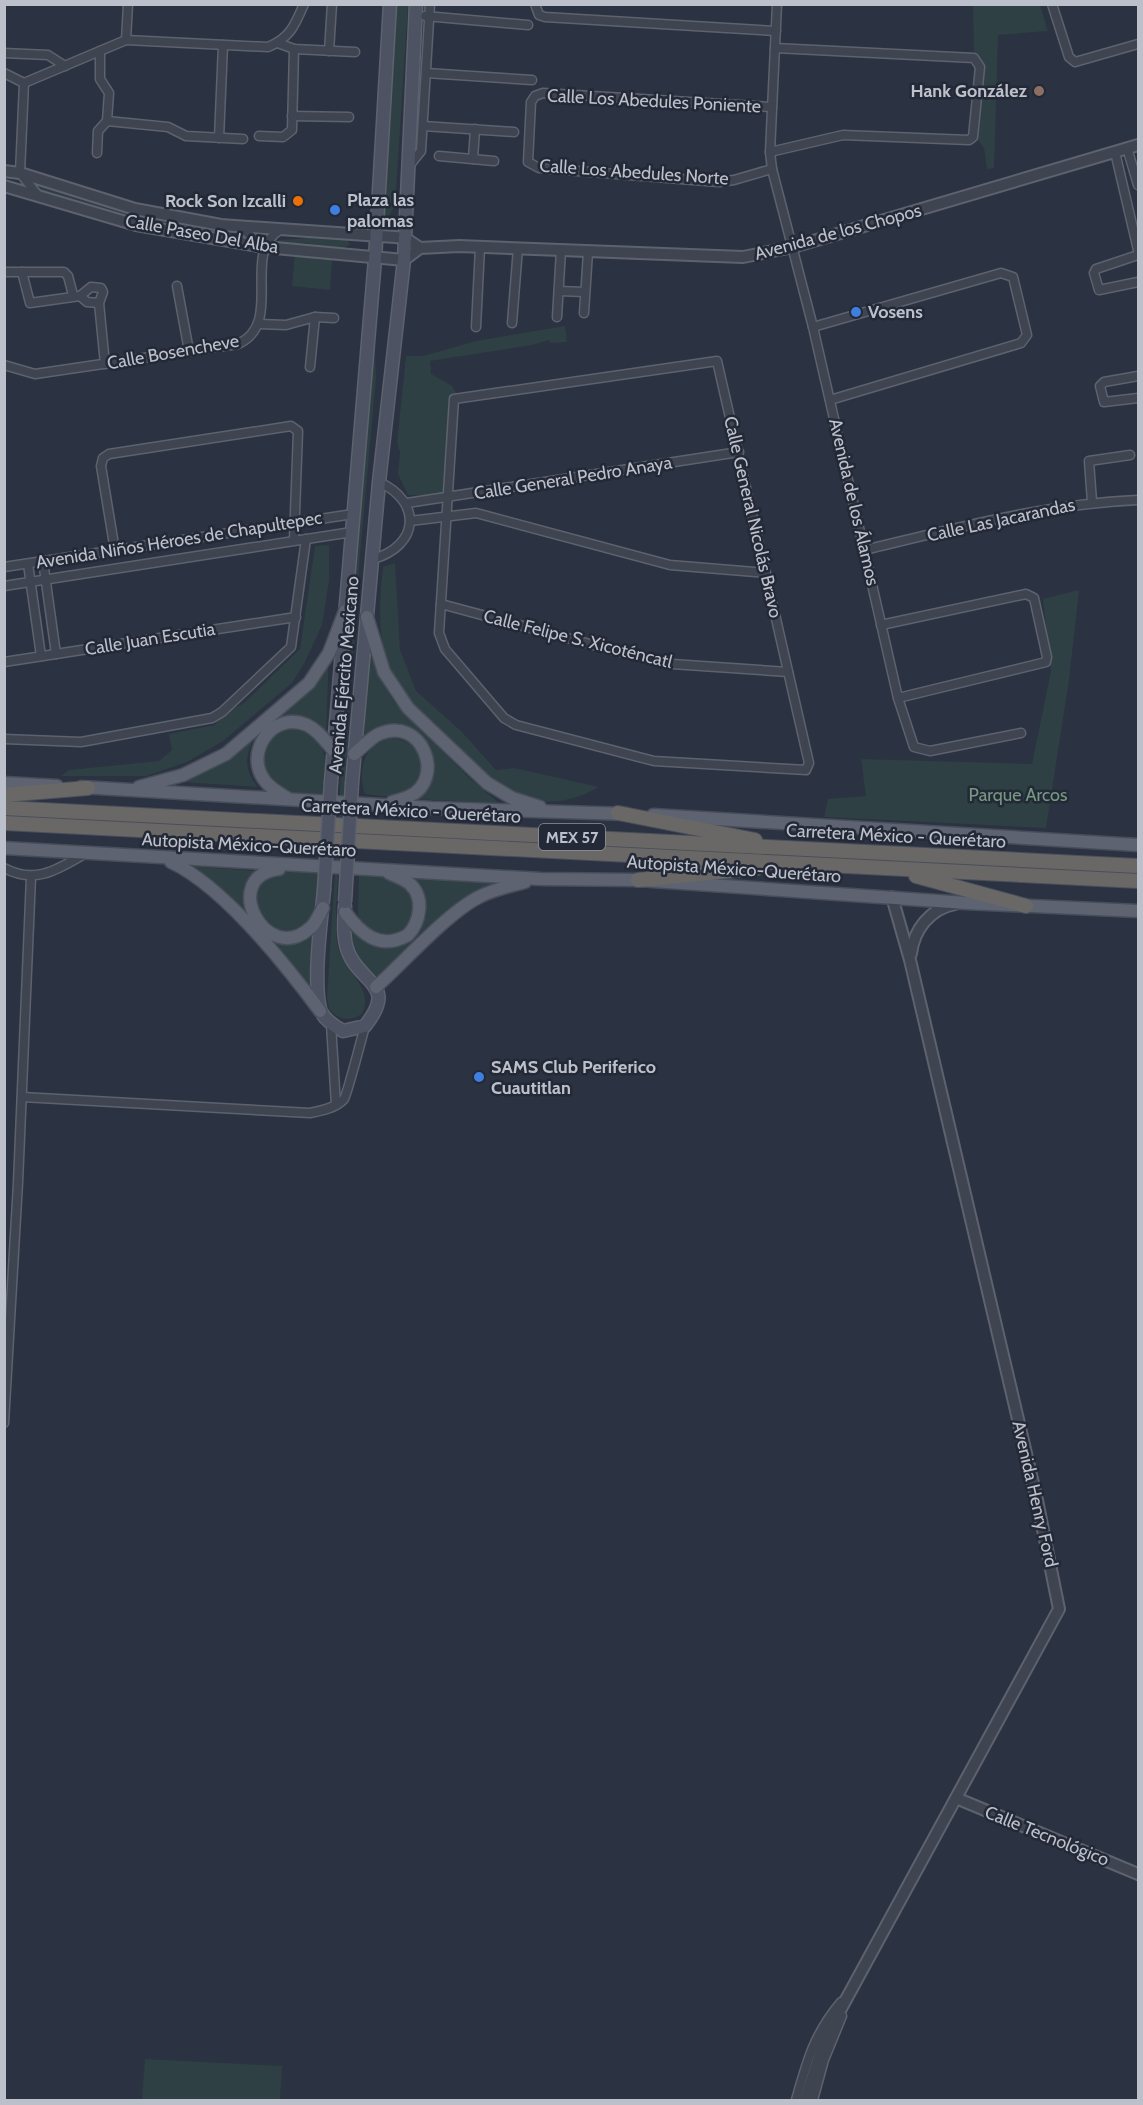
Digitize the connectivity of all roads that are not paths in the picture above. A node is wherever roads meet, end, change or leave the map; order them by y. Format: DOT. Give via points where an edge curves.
graph roads {
  1 [pos="128,4"];
  2 [pos="304,4"];
  3 [pos="332,4"];
  4 [pos="390,4"];
  5 [pos="430,4"];
  6 [pos="535,4"];
  7 [pos="777,4"];
  8 [pos="1052,4"];
  9 [pos="416,10"];
  10 [pos="430,16"];
  11 [pos="528,25"];
  12 [pos="776,31"];
  13 [pos="126,39"];
  14 [pos="278,43"];
  15 [pos="1138,44"];
  16 [pos="223,45"];
  17 [pos="775,48"];
  18 [pos="294,49"];
  19 [pos="100,51"];
  20 [pos="329,51"];
  21 [pos="355,52"];
  22 [pos="4,53"];
  23 [pos="65,66"];
  24 [pos="4,73"];
  25 [pos="426,73"];
  26 [pos="532,80"];
  27 [pos="24,83"];
  28 [pos="772,107"];
  29 [pos="292,116"];
  30 [pos="349,117"];
  31 [pos="106,122"];
  32 [pos="423,126"];
  33 [pos="475,129"];
  34 [pos="530,130"];
  35 [pos="514,132"];
  36 [pos="259,136"];
  37 [pos="219,138"];
  38 [pos="243,139"];
  39 [pos="1138,145"];
  40 [pos="1127,148"];
  41 [pos="770,152"];
  42 [pos="1115,152"];
  43 [pos="97,153"];
  44 [pos="439,156"];
  45 [pos="473,159"];
  46 [pos="494,161"];
  47 [pos="410,166"];
  48 [pos="772,169"];
  49 [pos="4,171"];
  50 [pos="20,173"];
  51 [pos="1138,185"];
  52 [pos="5,186"];
  53 [pos="37,194"];
  54 [pos="240,227"];
  55 [pos="280,230"];
  56 [pos="376,235"];
  57 [pos="405,238"];
  58 [pos="264,247"];
  59 [pos="480,247"];
  60 [pos="793,247"];
  61 [pos="420,248"];
  62 [pos="518,248"];
  63 [pos="561,250"];
  64 [pos="1138,250"];
  65 [pos="588,252"];
  66 [pos="1138,255"];
  67 [pos="375,258"];
  68 [pos="404,260"];
  69 [pos="4,272"];
  70 [pos="22,272"];
  71 [pos="1138,282"];
  72 [pos="177,286"];
  73 [pos="558,291"];
  74 [pos="585,292"];
  75 [pos="76,295"];
  76 [pos="99,303"];
  77 [pos="584,313"];
  78 [pos="315,317"];
  79 [pos="557,317"];
  80 [pos="334,318"];
  81 [pos="512,323"];
  82 [pos="259,324"];
  83 [pos="476,327"];
  84 [pos="813,327"];
  85 [pos="189,351"];
  86 [pos="105,364"];
  87 [pos="4,365"];
  88 [pos="310,367"];
  89 [pos="1138,376"];
  90 [pos="1138,398"];
  91 [pos="830,400"];
  92 [pos="739,452"];
  93 [pos="1130,455"];
  94 [pos="379,482"];
  95 [pos="447,497"];
  96 [pos="1138,500"];
  97 [pos="1092,502"];
  98 [pos="407,503"];
  99 [pos="353,514"];
  100 [pos="446,515"];
  101 [pos="410,521"];
  102 [pos="295,522"];
  103 [pos="352,532"];
  104 [pos="306,539"];
  105 [pos="294,540"];
  106 [pos="168,543"];
  107 [pos="865,550"];
  108 [pos="115,551"];
  109 [pos="171,559"];
  110 [pos="374,559"];
  111 [pos="43,561"];
  112 [pos="28,564"];
  113 [pos="4,567"];
  114 [pos="766,573"];
  115 [pos="46,581"];
  116 [pos="30,583"];
  117 [pos="4,586"];
  118 [pos="441,604"];
  119 [pos="345,611"];
  120 [pos="296,617"];
  121 [pos="367,617"];
  122 [pos="881,625"];
  123 [pos="56,654"];
  124 [pos="41,656"];
  125 [pos="4,662"];
  126 [pos="788,672"];
  127 [pos="898,698"];
  128 [pos="1021,733"];
  129 [pos="4,739"];
  130 [pos="334,751"];
  131 [pos="354,754"];
  132 [pos="4,783"];
  133 [pos="88,788"];
  134 [pos="127,790"];
  135 [pos="4,795"];
  136 [pos="288,799"];
  137 [pos="384,805"];
  138 [pos="4,808"];
  139 [pos="568,812"];
  140 [pos="618,813"];
  141 [pos="4,823"];
  142 [pos="1138,845"];
  143 [pos="4,848"];
  144 [pos="786,848"];
  145 [pos="88,852"];
  146 [pos="164,859"];
  147 [pos="787,863"];
  148 [pos="300,866"];
  149 [pos="1138,867"];
  150 [pos="4,868"];
  151 [pos="891,869"];
  152 [pos="385,871"];
  153 [pos="31,877"];
  154 [pos="541,879"];
  155 [pos="638,880"];
  156 [pos="1138,881"];
  157 [pos="892,897"];
  158 [pos="966,903"];
  159 [pos="1026,906"];
  160 [pos="345,907"];
  161 [pos="322,908"];
  162 [pos="1138,911"];
  163 [pos="910,960"];
  164 [pos="376,987"];
  165 [pos="320,1011"];
  166 [pos="331,1024"];
  167 [pos="365,1026"];
  168 [pos="22,1097"];
  169 [pos="336,1105"];
  170 [pos="4,1423"];
  171 [pos="956,1798"];
  172 [pos="1138,1874"];
  173 [pos="853,1988"];
  174 [pos="796,2100"];
  175 [pos="805,2100"];
  176 [pos="813,2100"];
  1 -- 13 [label="street"];
  2 -- 14 [label="street" via="291,33"];
  3 -- 20 [label="street"];
  4 -- 56 [label="main road, Avenida Ejército Mexicano"];
  5 -- 10 [label="street"];
  6 -- 12 [label="street" via="539,15 545,17"];
  7 -- 12 [label="street"];
  8 -- 15 [label="street" via="1069,57 1075,62"];
  9 -- 10 [label="street"];
  9 -- 47 [label="main road, Avenida Ejército Mexicano"];
  10 -- 11 [label="street"];
  10 -- 25 [label="street"];
  12 -- 17 [label="street"];
  13 -- 16 [label="street"];
  13 -- 19 [label="street"];
  14 -- 16 [label="street" via="260,47"];
  14 -- 18 [label="street"];
  16 -- 37 [label="street"];
  17 -- 28 [label="street"];
  17 -- 41 [label="street" via="979,61 974,125 969,140 843,135"];
  18 -- 20 [label="street"];
  18 -- 29 [label="street"];
  19 -- 23 [label="street"];
  19 -- 31 [label="street" via="99,79 109,93"];
  20 -- 21 [label="street"];
  22 -- 23 [label="street" via="48,55"];
  23 -- 27 [label="street"];
  24 -- 27 [label="street"];
  25 -- 26 [label="street"];
  25 -- 32 [label="street"];
  27 -- 50 [label="street"];
  28 -- 34 [label="street, Calle Los Abedules Poniente" via="543,93 531,102"];
  28 -- 41 [label="street"];
  29 -- 30 [label="street"];
  29 -- 36 [label="street" via="289,134"];
  31 -- 37 [label="street" via="168,127 186,136"];
  31 -- 43 [label="street" via="98,131"];
  32 -- 33 [label="street"];
  32 -- 47 [label="street" via="420,151"];
  33 -- 35 [label="street"];
  33 -- 45 [label="street"];
  34 -- 48 [label="street, Calle Los Abedules Norte" via="528,162 539,168 719,182"];
  37 -- 38 [label="street"];
  39 -- 40 [label="street, Avenida de los Chopos"];
  40 -- 42 [label="street, Avenida de los Chopos"];
  40 -- 51 [label="street"];
  41 -- 48 [label="street"];
  42 -- 60 [label="street, Avenida de los Chopos"];
  42 -- 64 [label="street"];
  44 -- 45 [label="street"];
  45 -- 46 [label="street"];
  47 -- 57 [label="main road, Avenida Ejército Mexicano"];
  48 -- 60 [label="street"];
  49 -- 50 [label="street, Calle Paseo Del Alba"];
  50 -- 52 [label="street"];
  50 -- 53 [label="street"];
  50 -- 54 [label="street, Calle Paseo Del Alba" via="135,209"];
  52 -- 53 [label="street, Calle Paseo Del Alba"];
  53 -- 58 [label="street, Calle Paseo Del Alba" via="136,225"];
  54 -- 55 [label="street, Calle Paseo Del Alba"];
  54 -- 58 [label="street"];
  55 -- 56 [label="street, Calle Paseo Del Alba"];
  55 -- 58 [label="street"];
  56 -- 57 [label="street, Calle Paseo Del Alba"];
  56 -- 67 [label="main road, Avenida Ejército Mexicano"];
  57 -- 61 [label="street"];
  57 -- 68 [label="main road, Avenida Ejército Mexicano"];
  58 -- 67 [label="street, Calle Paseo Del Alba"];
  58 -- 82 [label="street, Calle Bosencheve"];
  59 -- 61 [label="street, Avenida de los Chopos"];
  59 -- 62 [label="street, Avenida de los Chopos"];
  59 -- 83 [label="street"];
  60 -- 65 [label="street, Avenida de los Chopos" via="724,258"];
  60 -- 84 [label="street, Avenida de los Álamos"];
  61 -- 68 [label="street"];
  62 -- 63 [label="street, Avenida de los Chopos"];
  62 -- 81 [label="street"];
  63 -- 65 [label="street, Avenida de los Chopos"];
  63 -- 73 [label="street"];
  65 -- 74 [label="street"];
  66 -- 71 [label="street" via="1094,273 1099,290"];
  67 -- 68 [label="street, Calle Paseo Del Alba"];
  67 -- 99 [label="main road, Avenida Ejército Mexicano"];
  68 -- 94 [label="main road, Avenida Ejército Mexicano"];
  69 -- 70 [label="street"];
  70 -- 75 [label="street" via="67,273"];
  70 -- 75 [label="street" via="30,303"];
  72 -- 85 [label="street"];
  73 -- 74 [label="street"];
  73 -- 79 [label="street"];
  74 -- 77 [label="street"];
  75 -- 76 [label="street"];
  75 -- 76 [label="street" via="86,289 101,288 104,296"];
  76 -- 86 [label="street"];
  78 -- 80 [label="street"];
  78 -- 82 [label="street" via="286,325"];
  78 -- 88 [label="street"];
  82 -- 85 [label="street, Calle Bosencheve" via="247,340 238,344"];
  84 -- 91 [label="street, Avenida de los Álamos"];
  84 -- 91 [label="street" via="1007,273 1013,276 1027,335 1021,343"];
  85 -- 86 [label="street, Calle Bosencheve"];
  86 -- 87 [label="street, Calle Bosencheve" via="35,374"];
  89 -- 90 [label="street" via="1100,386 1104,402"];
  91 -- 107 [label="street, Avenida de los Álamos"];
  92 -- 95 [label="street, Calle General Pedro Anaya"];
  92 -- 95 [label="street, Calle General Nicolás Bravo" via="717,362 522,388 454,399"];
  92 -- 114 [label="street, Calle General Nicolás Bravo"];
  93 -- 97 [label="street" via="1089,461"];
  94 -- 98 [label="street"];
  94 -- 110 [label="main road, Avenida Ejército Mexicano"];
  95 -- 98 [label="street, Calle General Pedro Anaya"];
  95 -- 100 [label="street, Calle General Nicolás Bravo"];
  96 -- 97 [label="street, Calle Las Jacarandas"];
  97 -- 107 [label="street, Calle Las Jacarandas" via="1008,515"];
  98 -- 101 [label="street"];
  99 -- 102 [label="street, Avenida Niños Héroes de Chapultepec"];
  99 -- 103 [label="main road, Avenida Ejército Mexicano"];
  100 -- 101 [label="street"];
  100 -- 114 [label="street" via="476,513 670,566"];
  100 -- 118 [label="street, Calle General Nicolás Bravo"];
  101 -- 110 [label="street" via="403,543"];
  102 -- 105 [label="street"];
  102 -- 106 [label="street, Avenida Niños Héroes de Chapultepec"];
  102 -- 108 [label="street" via="295,427 108,454 101,466"];
  103 -- 104 [label="street, Avenida Niños Héroes de Chapultepec"];
  103 -- 119 [label="main road, Avenida Ejército Mexicano"];
  104 -- 105 [label="street, Avenida Niños Héroes de Chapultepec"];
  104 -- 120 [label="street"];
  105 -- 109 [label="street, Avenida Niños Héroes de Chapultepec"];
  106 -- 108 [label="street, Avenida Niños Héroes de Chapultepec"];
  106 -- 109 [label="street"];
  107 -- 122 [label="street, Avenida de los Álamos"];
  108 -- 111 [label="street, Avenida Niños Héroes de Chapultepec"];
  109 -- 115 [label="street, Avenida Niños Héroes de Chapultepec"];
  110 -- 121 [label="main road, Avenida Ejército Mexicano"];
  111 -- 112 [label="street, Avenida Niños Héroes de Chapultepec"];
  111 -- 115 [label="street"];
  112 -- 113 [label="street, Avenida Niños Héroes de Chapultepec"];
  112 -- 116 [label="street"];
  114 -- 126 [label="street, Calle General Nicolás Bravo"];
  115 -- 116 [label="street, Avenida Niños Héroes de Chapultepec"];
  115 -- 123 [label="street"];
  116 -- 117 [label="street, Avenida Niños Héroes de Chapultepec"];
  116 -- 124 [label="street"];
  118 -- 126 [label="street, Calle Felipe S. Xicoténcatl" via="672,663"];
  118 -- 126 [label="street, Calle General Nicolás Bravo" via="440,633 445,650 509,723 654,761 808,768"];
  119 -- 130 [label="main road, Avenida Ejército Mexicano"];
  119 -- 134 [label="main road" via="329,653 309,683 226,754 183,775"];
  120 -- 123 [label="street, Calle Juan Escutia"];
  120 -- 129 [label="street" via="293,641 286,653 212,718 81,742"];
  121 -- 131 [label="main road, Avenida Ejército Mexicano"];
  121 -- 139 [label="main road" via="384,672 408,708 487,783 534,806"];
  122 -- 127 [label="street, Avenida de los Álamos"];
  122 -- 127 [label="street" via="1026,594 1034,598 1041,628 1047,657 1041,665"];
  123 -- 124 [label="street, Calle Juan Escutia"];
  124 -- 125 [label="street, Calle Juan Escutia"];
  127 -- 128 [label="street, Avenida de los Álamos" via="914,747 923,751"];
  130 -- 136 [label="main road" via="309,726 299,722 280,724 265,734 257,761 264,780"];
  130 -- 161 [label="main road, Avenida Ejército Mexicano, bridge"];
  131 -- 137 [label="main road" via="378,734 394,730 422,743 427,760 423,783 410,796"];
  131 -- 160 [label="main road, Avenida Ejército Mexicano, bridge"];
  132 -- 133 [label="main road"];
  133 -- 134 [label="main road"];
  133 -- 135 [label="highway"];
  134 -- 136 [label="main road"];
  136 -- 137 [label="main road"];
  137 -- 139 [label="main road"];
  138 -- 144 [label="highway, Carretera México - Querétaro / MEX 57"];
  139 -- 140 [label="main road"];
  140 -- 142 [label="main road"];
  140 -- 144 [label="highway"];
  141 -- 147 [label="highway, Carretera México - Querétaro / MEX 57"];
  143 -- 145 [label="main road, Autopista México-Querétaro"];
  144 -- 149 [label="highway, Carretera México - Querétaro / MEX 57"];
  145 -- 146 [label="main road, Autopista México-Querétaro"];
  145 -- 153 [label="street" via="49,874"];
  146 -- 148 [label="main road, Autopista México-Querétaro"];
  146 -- 165 [label="main road" via="202,879 285,964"];
  147 -- 151 [label="highway, Carretera México - Querétaro / MEX 57"];
  147 -- 155 [label="highway"];
  148 -- 152 [label="main road, Autopista México-Querétaro"];
  148 -- 161 [label="main road" via="270,870 256,879 250,902 257,923 279,936 299,935 311,928"];
  150 -- 153 [label="street"];
  151 -- 156 [label="highway, Carretera México - Querétaro / MEX 57"];
  151 -- 159 [label="highway"];
  152 -- 154 [label="main road, Autopista México-Querétaro"];
  152 -- 160 [label="main road" via="409,883 417,893 418,917 408,935 385,943 369,938 358,931"];
  153 -- 168 [label="street"];
  154 -- 155 [label="main road, Autopista México-Querétaro"];
  154 -- 164 [label="main road" via="499,888 459,910"];
  155 -- 157 [label="main road, Autopista México-Querétaro"];
  157 -- 158 [label="main road, Autopista México-Querétaro"];
  157 -- 163 [label="street, Avenida Henry Ford"];
  158 -- 159 [label="main road, Autopista México-Querétaro"];
  158 -- 163 [label="street, Avenida Henry Ford" via="942,908 923,922 912,944"];
  159 -- 162 [label="main road, Autopista México-Querétaro"];
  160 -- 164 [label="main road, Avenida Ejército Mexicano" via="346,947 351,960"];
  161 -- 165 [label="main road, Avenida Ejército Mexicano"];
  163 -- 171 [label="street, Avenida Henry Ford" via="1059,1599 1055,1619"];
  164 -- 167 [label="main road" via="377,1008"];
  165 -- 166 [label="main road"];
  166 -- 167 [label="main road" via="343,1031"];
  166 -- 169 [label="street"];
  167 -- 169 [label="street" via="347,1094"];
  168 -- 169 [label="street" via="310,1113"];
  168 -- 170 [label="street"];
  171 -- 172 [label="street, Calle Tecnológico"];
  171 -- 173 [label="street, Avenida Henry Ford"];
  173 -- 174 [label="street, Avenida Henry Ford" via="814,2040"];
  173 -- 175 [label="street, Avenida Henry Ford" via="819,2053"];
  173 -- 176 [label="street, Avenida Henry Ford" via="824,2060"];
}
